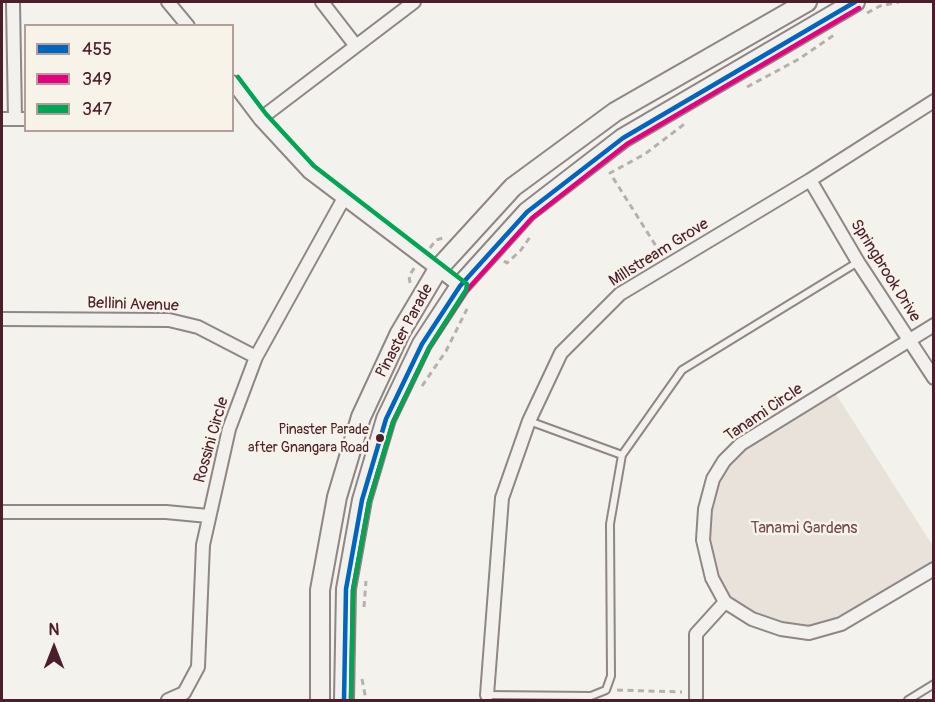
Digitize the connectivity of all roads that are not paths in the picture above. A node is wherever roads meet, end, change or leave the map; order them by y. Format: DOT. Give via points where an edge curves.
graph roads {
  1 [pos="13,2"];
  2 [pos="168,2"];
  3 [pos="322,2"];
  4 [pos="414,2"];
  5 [pos="807,2"];
  6 [pos="857,10"];
  7 [pos="186,24"];
  8 [pos="356,46"];
  9 [pos="234,85"];
  10 [pos="933,101"];
  11 [pos="2,119"];
  12 [pos="20,119"];
  13 [pos="260,119"];
  14 [pos="810,180"];
  15 [pos="344,198"];
  16 [pos="858,262"];
  17 [pos="438,269"];
  18 [pos="460,286"];
  19 [pos="2,319"];
  20 [pos="933,326"];
  21 [pos="910,340"];
  22 [pos="256,357"];
  23 [pos="933,378"];
  24 [pos="529,421"];
  25 [pos="622,455"];
  26 [pos="2,512"];
  27 [pos="208,516"];
  28 [pos="933,569"];
  29 [pos="725,602"];
  30 [pos="933,684"];
  31 [pos="488,695"];
  32 [pos="696,696"];
  33 [pos="168,700"];
  34 [pos="320,700"];
  35 [pos="344,700"];
  36 [pos="908,700"];
  1 -- 12 [label="street"];
  2 -- 7 [label="street"];
  3 -- 8 [label="street"];
  4 -- 8 [label="street"];
  5 -- 17 [label="main road, Pinaster Parade" via="615,112 513,186"];
  6 -- 18 [label="main road, Pinaster Parade" via="623,138 527,212"];
  8 -- 13 [label="street"];
  9 -- 13 [label="street"];
  10 -- 14 [label="street, Millstream Grove"];
  11 -- 12 [label="street"];
  13 -- 15 [label="street" via="309,172"];
  14 -- 16 [label="street, Springbrook Drive"];
  14 -- 24 [label="street, Millstream Grove" via="620,294 561,352"];
  15 -- 17 [label="street"];
  15 -- 22 [label="street, Rossini Circle"];
  16 -- 21 [label="street, Springbrook Drive"];
  16 -- 25 [label="lane" via="682,370"];
  17 -- 18 [label="street"];
  17 -- 34 [label="main road, Pinaster Parade" via="400,333 361,417 336,496 320,590"];
  18 -- 35 [label="main road, Pinaster Parade" via="422,345 386,419 362,500 346,589"];
  19 -- 22 [label="street, Bellini Avenue" via="169,320 198,327"];
  20 -- 21 [label="street, Tanami Circle"];
  21 -- 23 [label="street, Springbrook Drive"];
  21 -- 29 [label="street, Tanami Circle" via="741,444 724,461 713,479 705,509 703,540 712,578"];
  22 -- 27 [label="street, Rossini Circle" via="229,429"];
  24 -- 25 [label="lane"];
  24 -- 31 [label="street, Millstream Grove" via="502,498"];
  25 -- 31 [label="lane" via="610,524 611,676 606,690 591,696"];
  26 -- 27 [label="street" via="166,512"];
  27 -- 33 [label="street, Rossini Circle" via="203,545 198,667 184,693"];
  28 -- 29 [label="street" via="841,624 809,633 781,629"];
  29 -- 32 [label="street" via="696,634"];
  30 -- 36 [label="lane"];
}
